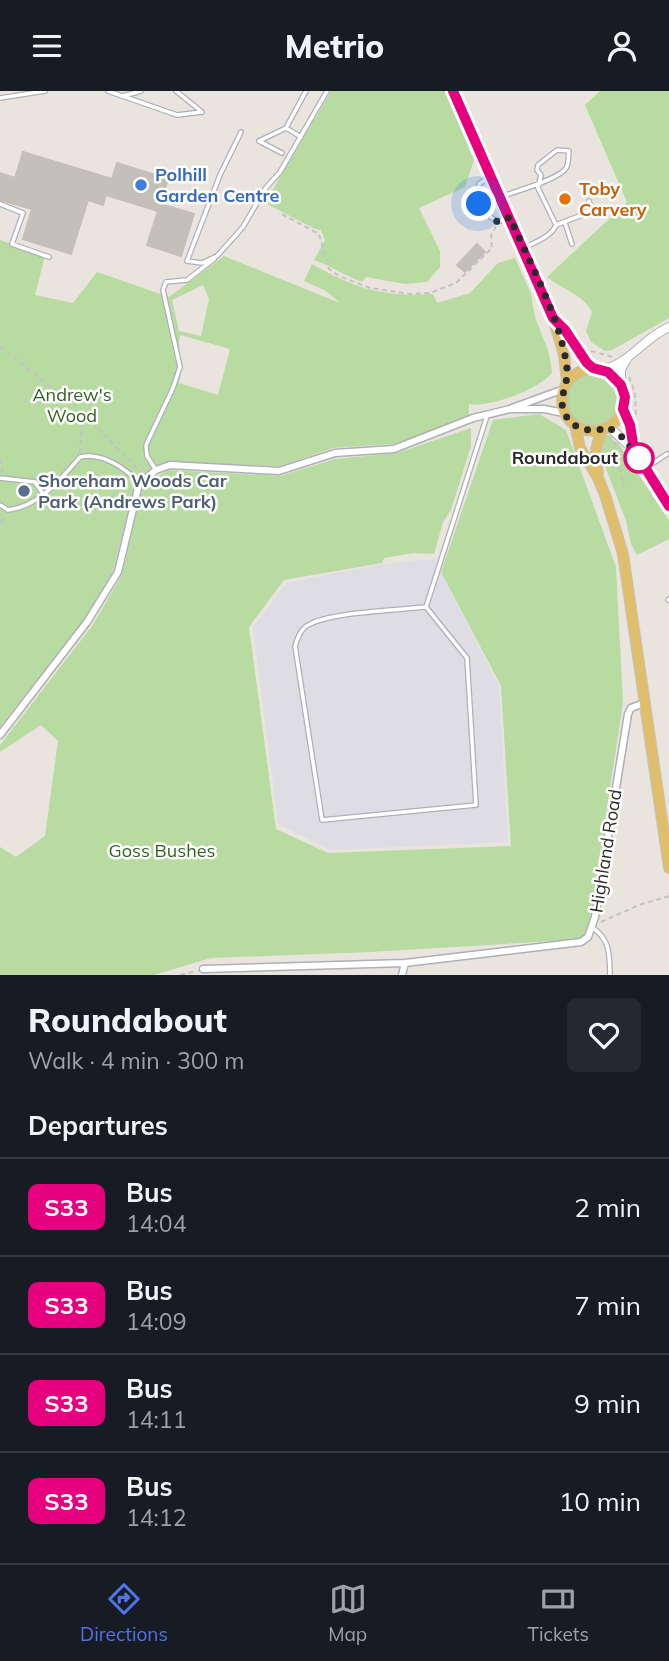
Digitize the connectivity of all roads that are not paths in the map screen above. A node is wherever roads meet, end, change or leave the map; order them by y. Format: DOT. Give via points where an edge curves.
graph roads {
  1 [pos="45,91"];
  2 [pos="108,91"];
  3 [pos="141,91"];
  4 [pos="176,91"];
  5 [pos="306,91"];
  6 [pos="327,91"];
  7 [pos="453,91"];
  8 [pos="122,96"];
  9 [pos="0,98"];
  10 [pos="286,128"];
  11 [pos="241,132"];
  12 [pos="301,137"];
  13 [pos="282,153"];
  14 [pos="491,175"];
  15 [pos="539,182"];
  16 [pos="501,197"];
  17 [pos="589,201"];
  18 [pos="0,204"];
  19 [pos="510,217"];
  20 [pos="565,223"];
  21 [pos="556,225"];
  22 [pos="572,244"];
  23 [pos="523,248"];
  24 [pos="217,256"];
  25 [pos="49,257"];
  26 [pos="553,318"];
  27 [pos="669,327"];
  28 [pos="628,356"];
  29 [pos="598,369"];
  30 [pos="565,385"];
  31 [pos="621,385"];
  32 [pos="510,409"];
  33 [pos="623,409"];
  34 [pos="564,413"];
  35 [pos="487,415"];
  36 [pos="575,425"];
  37 [pos="605,428"];
  38 [pos="634,450"];
  39 [pos="667,454"];
  40 [pos="645,468"];
  41 [pos="156,470"];
  42 [pos="2,478"];
  43 [pos="598,478"];
  44 [pos="139,484"];
  45 [pos="43,494"];
  46 [pos="0,505"];
  47 [pos="669,506"];
  48 [pos="426,607"];
  49 [pos="645,703"];
  50 [pos="0,735"];
  51 [pos="669,868"];
  52 [pos="594,926"];
  53 [pos="405,963"];
  54 [pos="203,969"];
  55 [pos="402,975"];
  56 [pos="610,975"];
  1 -- 9 [label="lane"];
  2 -- 8 [label="lane"];
  3 -- 8 [label="lane"];
  4 -- 8 [label="lane" via="202,112 177,115"];
  5 -- 10 [label="lane"];
  6 -- 12 [label="lane"];
  7 -- 14 [label="main road"];
  10 -- 12 [label="lane"];
  10 -- 13 [label="lane" via="259,141"];
  11 -- 24 [label="lane" via="187,261 202,263"];
  12 -- 24 [label="lane" via="243,227"];
  14 -- 16 [label="main road"];
  14 -- 19 [label="lane" via="479,184 479,204 498,222"];
  15 -- 15 [label="lane" via="565,171 569,151 557,150 538,165"];
  15 -- 16 [label="lane"];
  15 -- 21 [label="lane"];
  16 -- 19 [label="main road"];
  17 -- 20 [label="lane" via="591,208"];
  18 -- 25 [label="lane" via="23,212 12,244"];
  19 -- 23 [label="main road"];
  20 -- 21 [label="lane"];
  20 -- 22 [label="lane"];
  21 -- 23 [label="lane" via="545,237"];
  23 -- 26 [label="main road"];
  24 -- 41 [label="lane" via="187,280 166,282 163,290 180,367 146,445"];
  26 -- 29 [label="main road"];
  26 -- 30 [label="main road" via="566,362"];
  27 -- 28 [label="street"];
  28 -- 29 [label="street" via="612,368"];
  28 -- 31 [label="street" via="621,369"];
  29 -- 30 [label="main road" via="577,372"];
  29 -- 31 [label="main road" via="616,377"];
  30 -- 32 [label="street"];
  30 -- 34 [label="main road"];
  31 -- 33 [label="main road"];
  32 -- 34 [label="street"];
  32 -- 35 [label="street"];
  33 -- 37 [label="main road"];
  33 -- 38 [label="street"];
  34 -- 36 [label="main road"];
  35 -- 41 [label="street" via="394,449 335,453 279,471 170,465"];
  35 -- 48 [label="lane"];
  36 -- 37 [label="main road" via="587,430"];
  36 -- 43 [label="main road" via="580,448"];
  37 -- 38 [label="street"];
  37 -- 43 [label="main road" via="596,449"];
  38 -- 40 [label="street"];
  39 -- 40 [label="lane"];
  40 -- 47 [label="street"];
  41 -- 44 [label="street"];
  42 -- 45 [label="lane" via="35,482"];
  43 -- 49 [label="main road" via="623,554"];
  44 -- 45 [label="lane" via="128,472 87,456 80,457"];
  44 -- 50 [label="street" via="118,572 87,622"];
  45 -- 46 [label="lane" via="20,509"];
  48 -- 48 [label="lane" via="467,658 476,805 322,820 295,646 299,633 309,624 341,617"];
  49 -- 51 [label="main road"];
  49 -- 52 [label="street, Highland Road" via="628,714"];
  52 -- 53 [label="street, Highland Road" via="581,942"];
  52 -- 56 [label="lane" via="608,948"];
  53 -- 54 [label="street, Highland Road"];
  53 -- 55 [label="street"];
}
